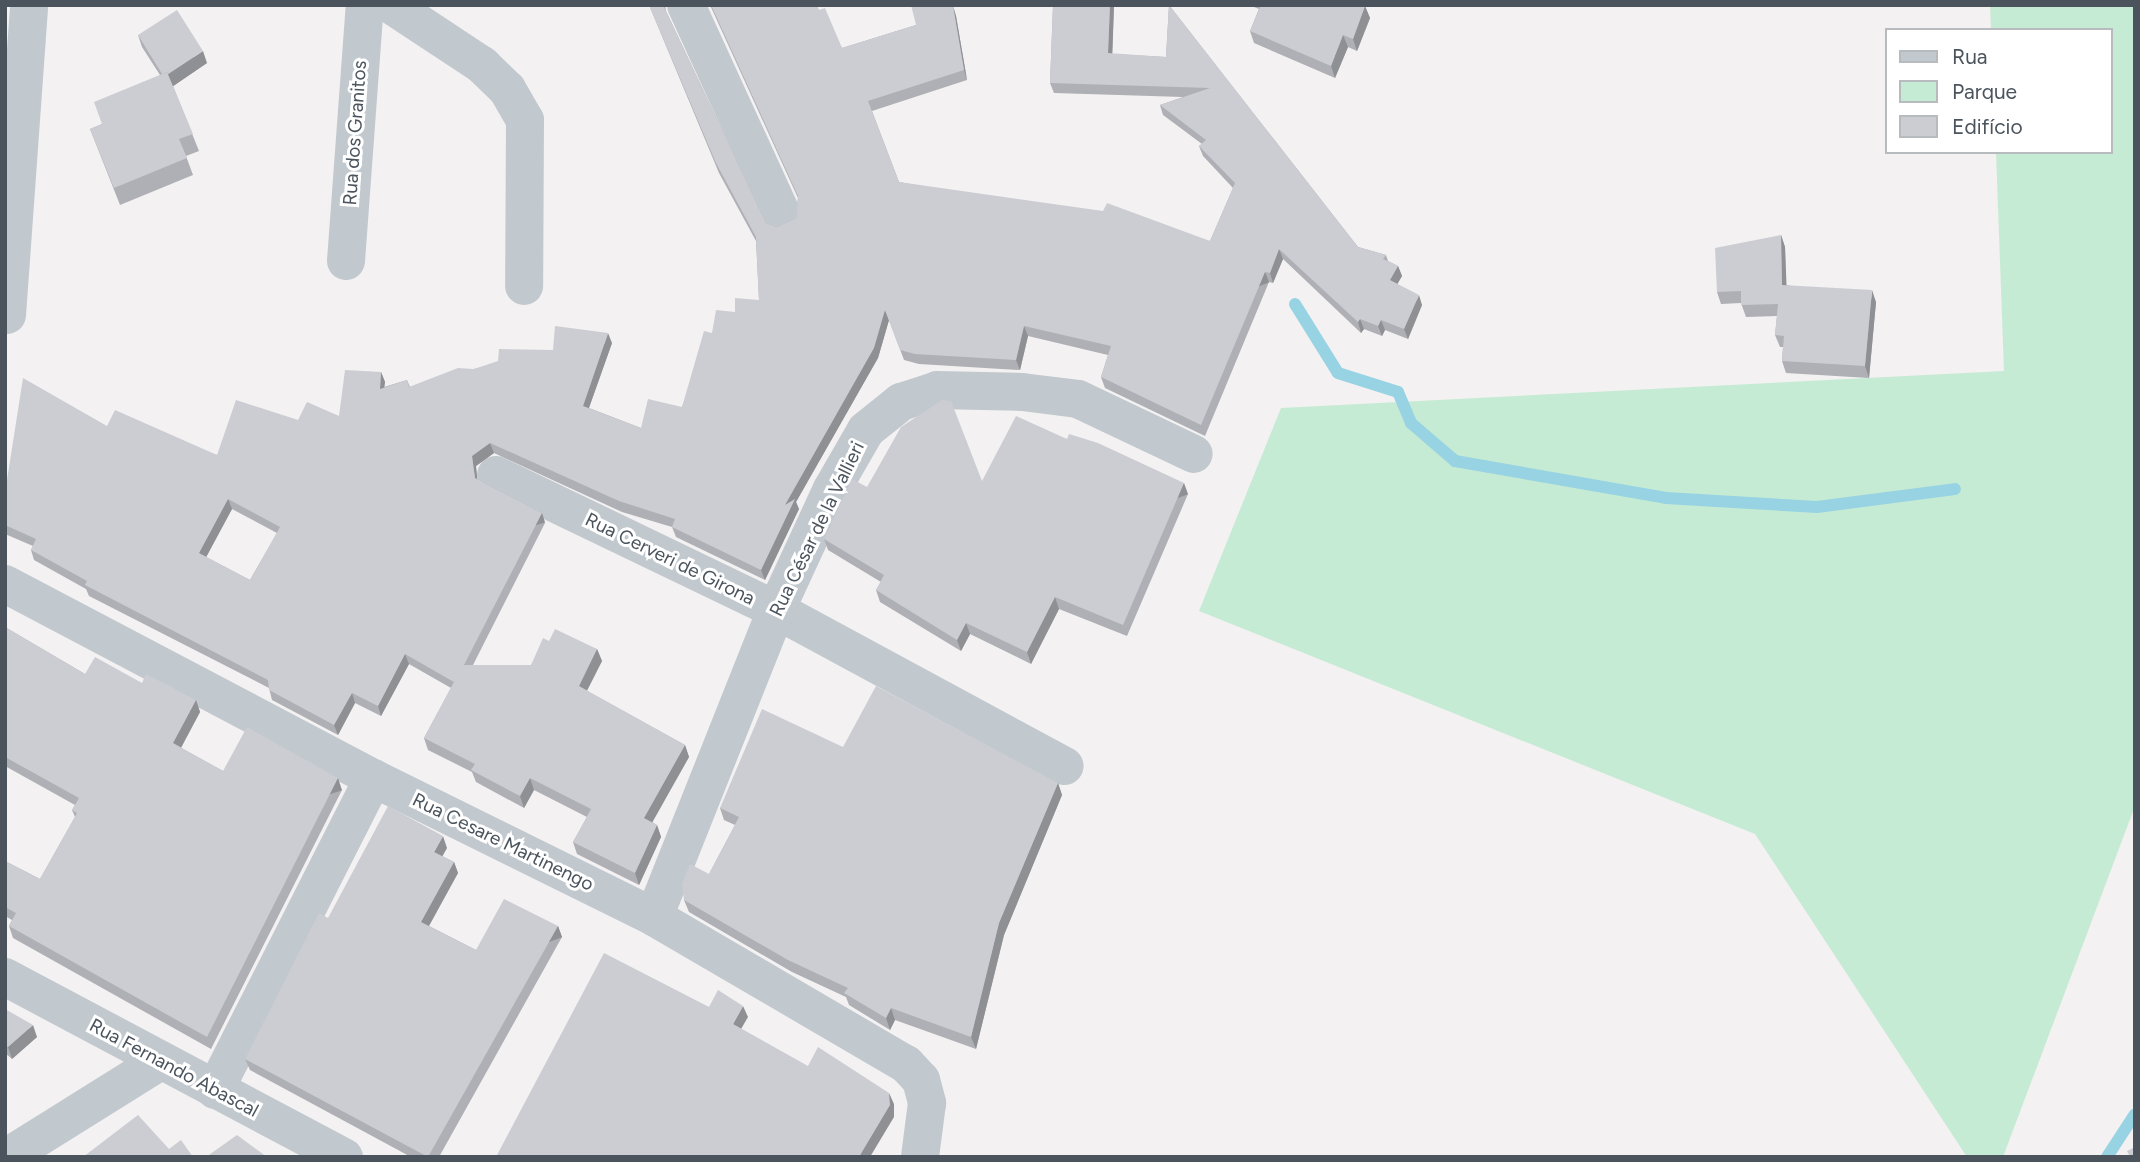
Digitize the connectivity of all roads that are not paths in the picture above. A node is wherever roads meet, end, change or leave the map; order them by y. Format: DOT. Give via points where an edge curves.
graph roads {
  1 [pos="29,5"];
  2 [pos="365,5"];
  3 [pos="391,5"];
  4 [pos="686,5"];
  5 [pos="782,215"];
  6 [pos="345,261"];
  7 [pos="524,286"];
  8 [pos="7,315"];
  9 [pos="1194,454"];
  10 [pos="496,475"];
  11 [pos="5,584"];
  12 [pos="776,610"];
  13 [pos="1064,766"];
  14 [pos="373,778"];
  15 [pos="654,917"];
  16 [pos="5,977"];
  17 [pos="159,1062"];
  18 [pos="215,1090"];
  19 [pos="7,1157"];
  20 [pos="344,1157"];
  21 [pos="920,1157"];
  1 -- 8 [label="street"];
  2 -- 6 [label="street, Rua dos Granitos"];
  3 -- 7 [label="street" via="482,65 507,89 526,120"];
  4 -- 5 [label="street"];
  9 -- 12 [label="street, Rua César de la Vallieri" via="1078,399 937,390 901,402 866,430 832,489"];
  10 -- 12 [label="street, Rua Cerveri de Girona"];
  11 -- 14 [label="street, Rua Cesare Martinengo"];
  12 -- 13 [label="street, Rua Cerveri de Girona"];
  12 -- 15 [label="street, Rua César de la Vallieri"];
  14 -- 15 [label="street, Rua Cesare Martinengo"];
  14 -- 18 [label="street"];
  15 -- 21 [label="street, Rua Cesare Martinengo" via="906,1064 920,1080 927,1103"];
  16 -- 17 [label="street, Rua Fernando Abascal"];
  17 -- 18 [label="street, Rua Fernando Abascal"];
  17 -- 19 [label="street"];
  18 -- 20 [label="street, Rua Fernando Abascal"];
}
